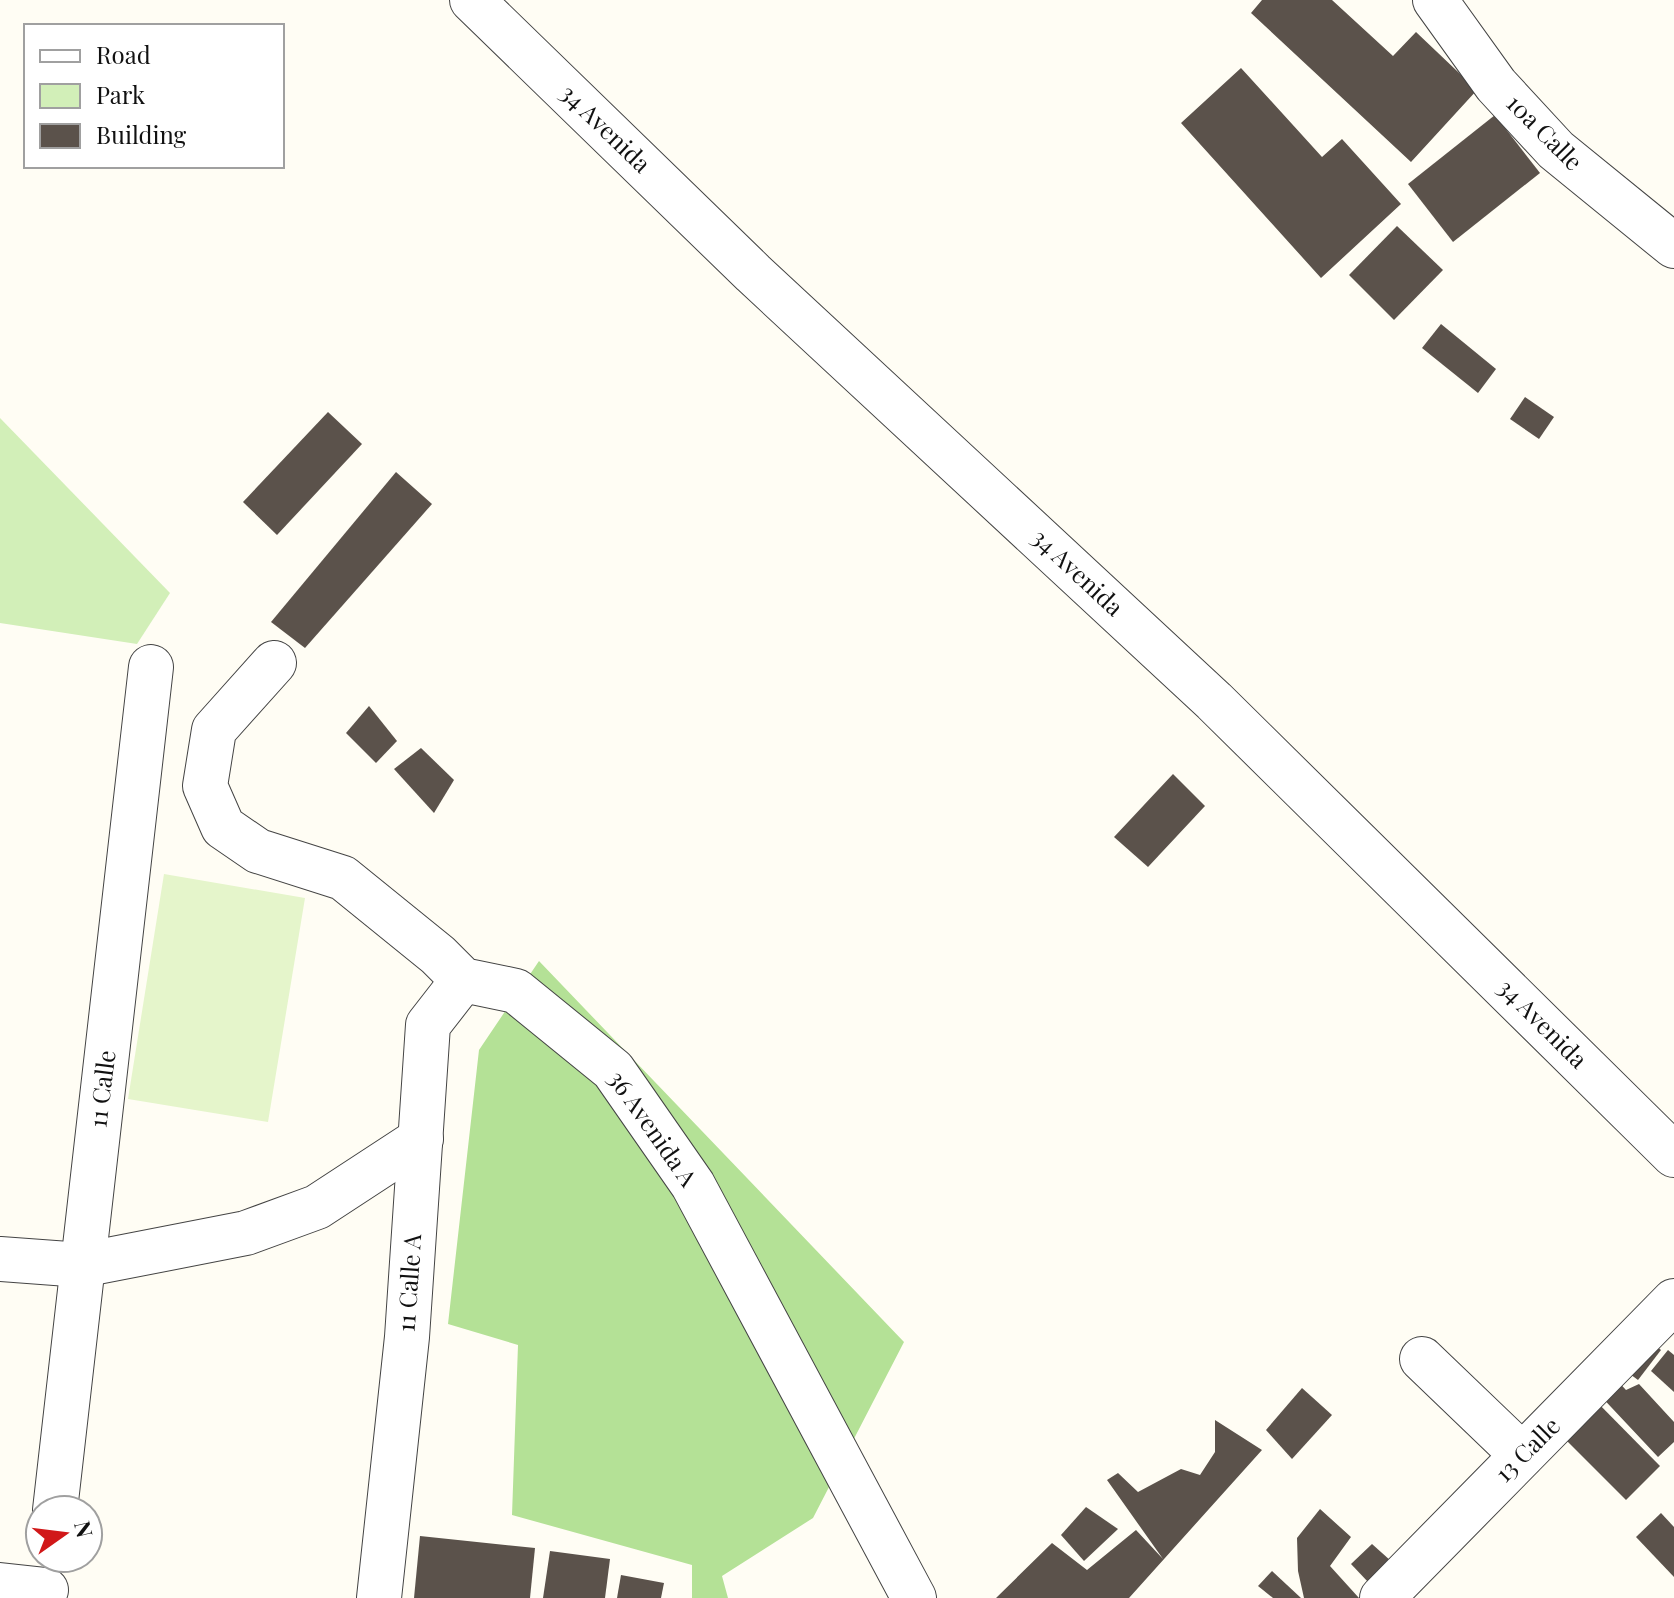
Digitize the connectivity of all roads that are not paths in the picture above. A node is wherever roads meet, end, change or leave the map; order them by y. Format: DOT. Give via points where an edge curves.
graph roads {
  1 [pos="472,0"];
  2 [pos="1435,0"];
  3 [pos="1674,246"];
  4 [pos="274,663"];
  5 [pos="151,667"];
  6 [pos="463,980"];
  7 [pos="421,1139"];
  8 [pos="1674,1155"];
  9 [pos="0,1259"];
  10 [pos="82,1265"];
  11 [pos="1674,1301"];
  12 [pos="1422,1359"];
  13 [pos="1522,1455"];
  14 [pos="57,1494"];
  15 [pos="47,1582"];
  16 [pos="0,1585"];
  17 [pos="379,1598"];
  18 [pos="914,1598"];
  19 [pos="1382,1598"];
  1 -- 8 [label="street, 34 Avenida" via="753,273 1214,701"];
  2 -- 3 [label="street, 10a Calle" via="1496,85 1556,150"];
  4 -- 6 [label="street" via="214,730 205,786 223,827 258,851 343,878"];
  5 -- 10 [label="street, 11 Calle"];
  6 -- 7 [label="street, 11 Calle A" via="428,1025"];
  6 -- 18 [label="street, 36 Avenida A" via="516,991 613,1070 693,1185"];
  7 -- 10 [label="street" via="317,1207 246,1233"];
  7 -- 17 [label="street, 11 Calle A" via="407,1337"];
  9 -- 10 [label="street"];
  10 -- 14 [label="street, 11 Calle"];
  11 -- 13 [label="street, 13 Calle"];
  12 -- 13 [label="street"];
  13 -- 19 [label="street, 13 Calle"];
  15 -- 16 [label="street"];
}
